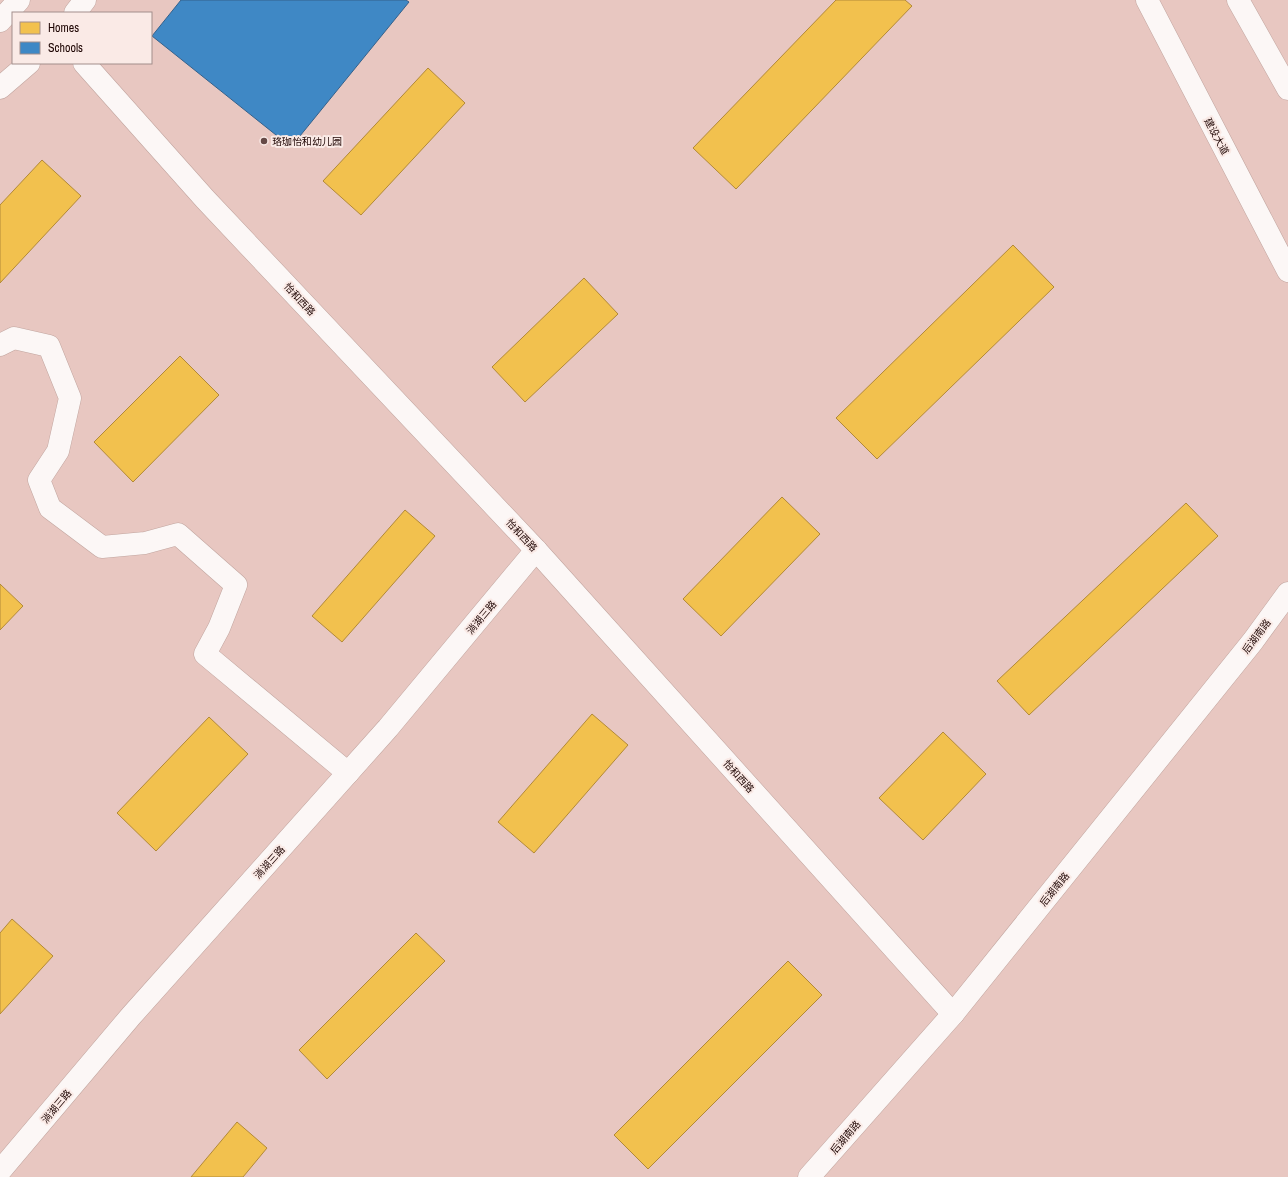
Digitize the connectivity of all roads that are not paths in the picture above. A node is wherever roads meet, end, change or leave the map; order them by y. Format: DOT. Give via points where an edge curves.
graph roads {
  1 [pos="19,0"];
  2 [pos="85,0"];
  3 [pos="1147,0"];
  4 [pos="1238,0"];
  5 [pos="76,12"];
  6 [pos="0,21"];
  7 [pos="28,64"];
  8 [pos="85,64"];
  9 [pos="0,88"];
  10 [pos="1288,89"];
  11 [pos="1288,272"];
  12 [pos="0,346"];
  13 [pos="536,550"];
  14 [pos="1288,593"];
  15 [pos="348,773"];
  16 [pos="953,1014"];
  17 [pos="0,1171"];
  18 [pos="809,1177"];
  1 -- 6 [label="street"];
  2 -- 5 [label="street"];
  3 -- 11 [label="street, 建设大道"];
  4 -- 10 [label="street"];
  7 -- 9 [label="street"];
  8 -- 13 [label="street, 怡和西路" via="205,199"];
  12 -- 15 [label="street" via="14,338 49,346 70,398 58,451 39,480 50,508 102,547 145,543 178,534 236,585 220,628 205,654"];
  13 -- 15 [label="street, 淌湖三路"];
  13 -- 16 [label="street, 怡和西路"];
  14 -- 16 [label="street, 后湖南路" via="1253,641"];
  15 -- 17 [label="street, 淌湖三路" via="131,1016"];
  16 -- 18 [label="street, 后湖南路"];
}
